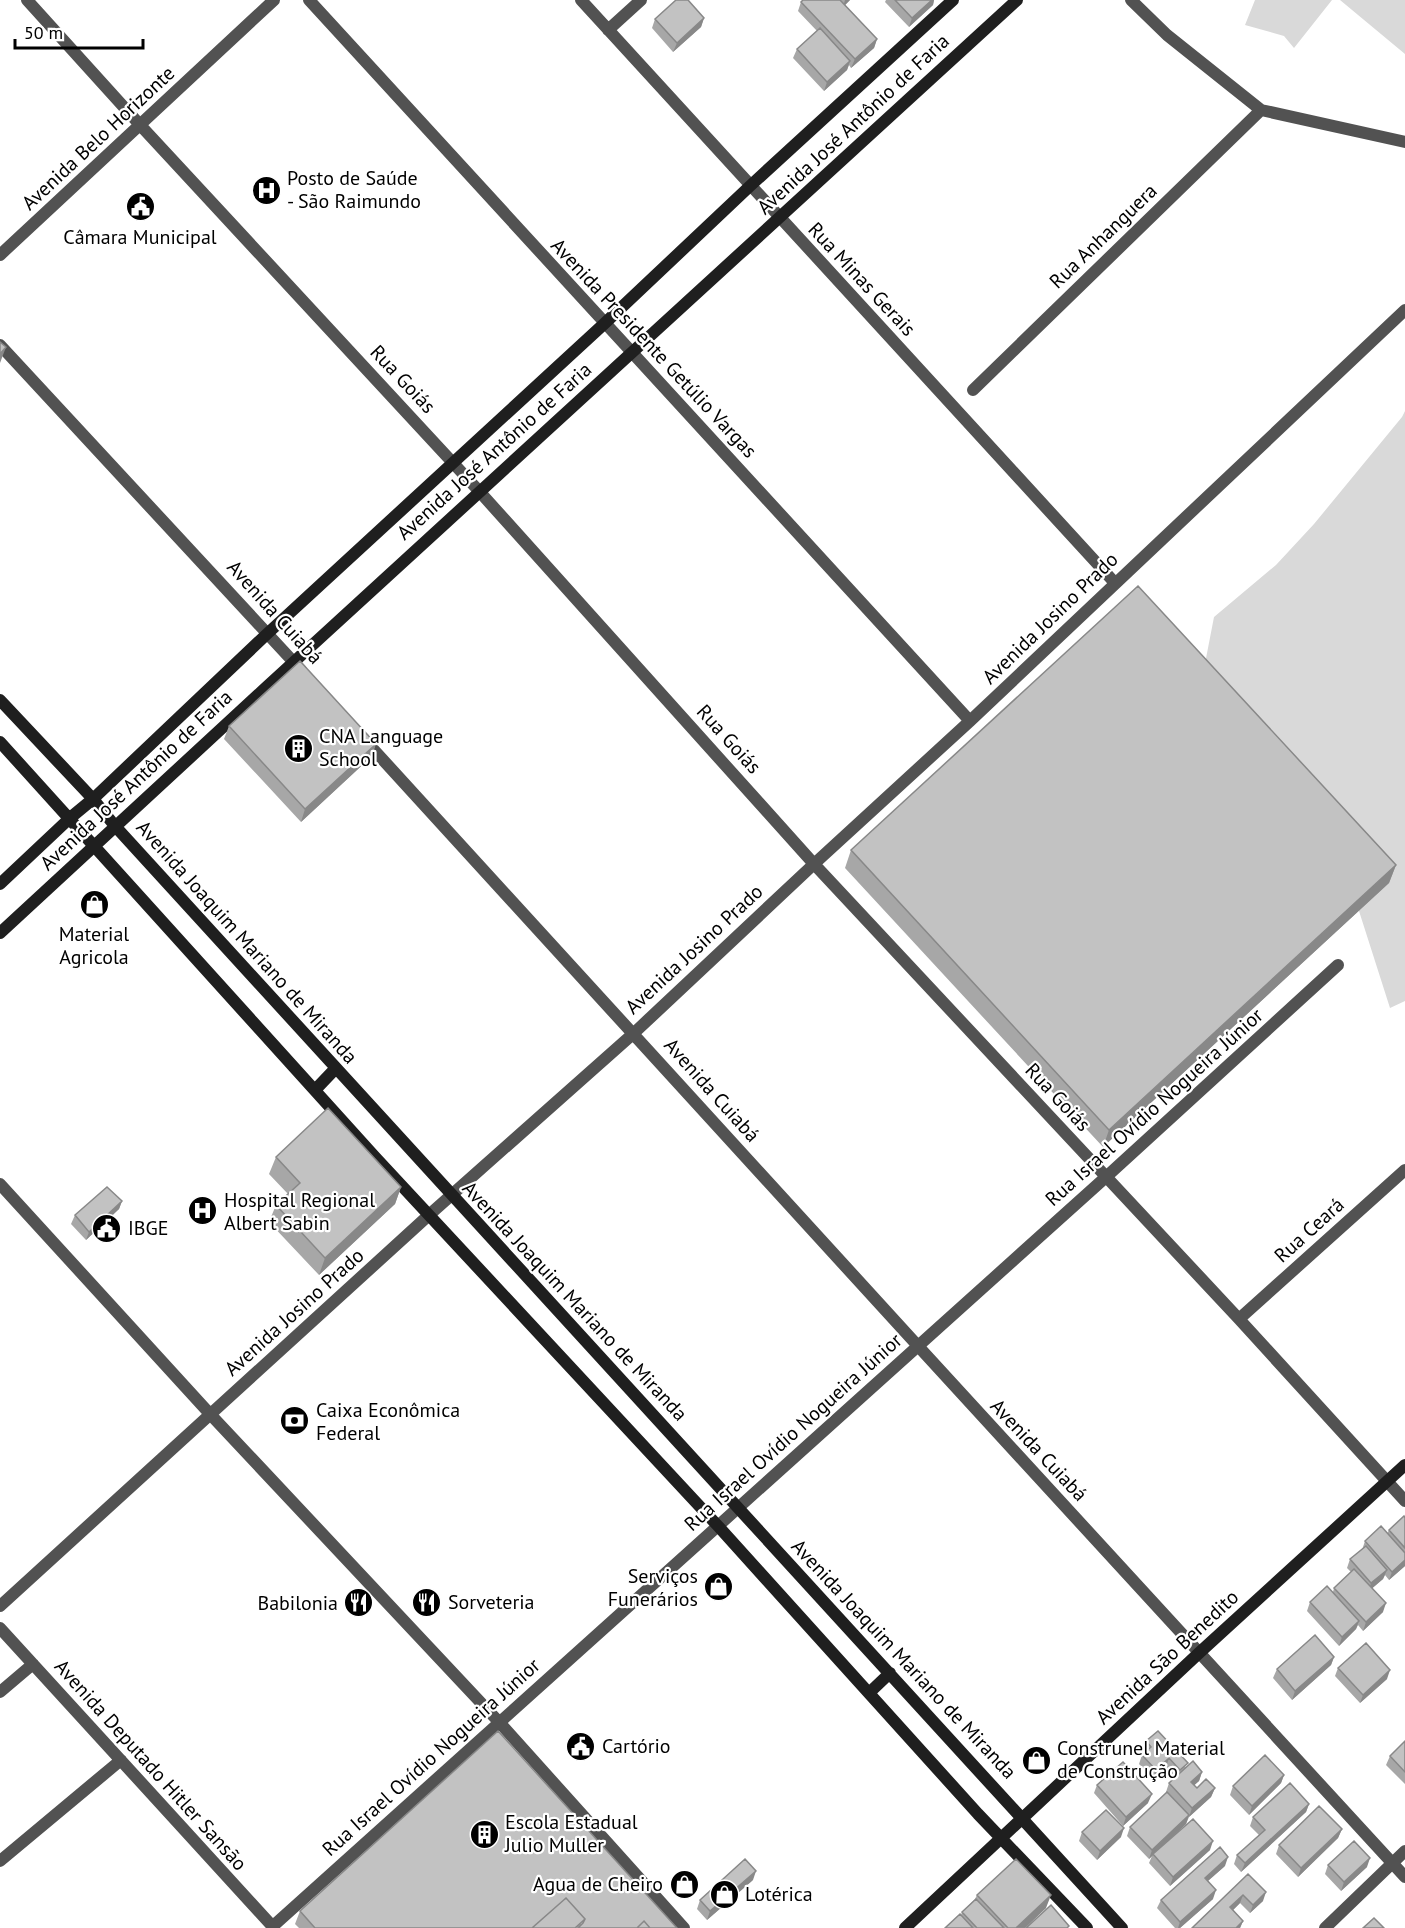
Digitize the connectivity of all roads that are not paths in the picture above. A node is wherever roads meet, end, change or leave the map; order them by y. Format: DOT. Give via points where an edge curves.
graph roads {
  1 [pos="27,0"];
  2 [pos="274,0"];
  3 [pos="309,0"];
  4 [pos="581,0"];
  5 [pos="641,0"];
  6 [pos="953,0"];
  7 [pos="1017,0"];
  8 [pos="1131,0"];
  9 [pos="608,30"];
  10 [pos="1261,110"];
  11 [pos="141,126"];
  12 [pos="1405,142"];
  13 [pos="750,186"];
  14 [pos="780,218"];
  15 [pos="0,255"];
  16 [pos="1405,310"];
  17 [pos="605,323"];
  18 [pos="0,345"];
  19 [pos="632,351"];
  20 [pos="973,390"];
  21 [pos="453,462"];
  22 [pos="479,491"];
  23 [pos="1115,583"];
  24 [pos="268,633"];
  25 [pos="293,661"];
  26 [pos="309,679"];
  27 [pos="0,700"];
  28 [pos="970,721"];
  29 [pos="357,730"];
  30 [pos="0,742"];
  31 [pos="93,799"];
  32 [pos="70,818"];
  33 [pos="115,826"];
  34 [pos="94,845"];
  35 [pos="814,864"];
  36 [pos="0,884"];
  37 [pos="0,933"];
  38 [pos="1338,965"];
  39 [pos="633,1033"];
  40 [pos="336,1068"];
  41 [pos="315,1090"];
  42 [pos="1405,1170"];
  43 [pos="1106,1177"];
  44 [pos="0,1184"];
  45 [pos="451,1195"];
  46 [pos="429,1215"];
  47 [pos="1239,1319"];
  48 [pos="918,1346"];
  49 [pos="210,1414"];
  50 [pos="1405,1465"];
  51 [pos="1387,1481"];
  52 [pos="1405,1502"];
  53 [pos="738,1508"];
  54 [pos="718,1526"];
  55 [pos="0,1606"];
  56 [pos="0,1628"];
  57 [pos="1199,1653"];
  58 [pos="33,1664"];
  59 [pos="890,1673"];
  60 [pos="0,1692"];
  61 [pos="869,1694"];
  62 [pos="499,1722"];
  63 [pos="121,1760"];
  64 [pos="1023,1818"];
  65 [pos="1002,1838"];
  66 [pos="1405,1851"];
  67 [pos="0,1861"];
  68 [pos="1393,1864"];
  69 [pos="1405,1877"];
  70 [pos="273,1927"];
  71 [pos="684,1928"];
  72 [pos="905,1928"];
  73 [pos="1087,1928"];
  74 [pos="1122,1928"];
  75 [pos="1325,1928"];
  1 -- 11 [label="street, Rua Goiás"];
  2 -- 11 [label="street, Avenida Belo Horizonte"];
  3 -- 17 [label="street, Avenida Presidente Getúlio Vargas"];
  4 -- 9 [label="street, Rua Minas Gerais"];
  5 -- 9 [label="street"];
  6 -- 13 [label="street, Avenida José Antônio de Faria"];
  7 -- 14 [label="street, Avenida José Antônio de Faria"];
  8 -- 10 [label="street" via="1167,35"];
  9 -- 13 [label="street, Rua Minas Gerais"];
  10 -- 12 [label="street"];
  10 -- 20 [label="street, Rua Anhanguera"];
  11 -- 15 [label="street, Avenida Belo Horizonte"];
  11 -- 21 [label="street, Rua Goiás"];
  13 -- 14 [label="street, Rua Minas Gerais"];
  13 -- 17 [label="street, Avenida José Antônio de Faria"];
  14 -- 19 [label="street, Avenida José Antônio de Faria"];
  14 -- 23 [label="street, Rua Minas Gerais"];
  16 -- 23 [label="street, Avenida Josino Prado"];
  17 -- 19 [label="street, Avenida Presidente Getúlio Vargas"];
  17 -- 21 [label="street, Avenida José Antônio de Faria"];
  18 -- 24 [label="street, Avenida Cuiabá"];
  19 -- 22 [label="street, Avenida José Antônio de Faria"];
  19 -- 28 [label="street, Avenida Presidente Getúlio Vargas"];
  21 -- 22 [label="street, Rua Goiás"];
  21 -- 24 [label="street, Avenida José Antônio de Faria"];
  22 -- 25 [label="street, Avenida José Antônio de Faria"];
  22 -- 35 [label="street, Rua Goiás"];
  23 -- 28 [label="street, Avenida Josino Prado"];
  24 -- 25 [label="street, Avenida Cuiabá"];
  24 -- 31 [label="street, Avenida José Antônio de Faria"];
  25 -- 26 [label="street, Avenida Cuiabá"];
  25 -- 33 [label="street, Avenida José Antônio de Faria"];
  27 -- 31 [label="street, Avenida Joaquim Mariano de Miranda"];
  28 -- 35 [label="street, Avenida Josino Prado"];
  29 -- 39 [label="street, Avenida Cuiabá"];
  30 -- 32 [label="street"];
  31 -- 32 [label="street, Avenida José Antônio de Faria"];
  31 -- 33 [label="street, Avenida Joaquim Mariano de Miranda"];
  32 -- 34 [label="street"];
  32 -- 36 [label="street, Avenida José Antônio de Faria"];
  33 -- 34 [label="street, Avenida José Antônio de Faria"];
  33 -- 40 [label="street, Avenida Joaquim Mariano de Miranda"];
  34 -- 37 [label="street, Avenida José Antônio de Faria"];
  34 -- 41 [label="street"];
  35 -- 39 [label="street, Avenida Josino Prado"];
  35 -- 43 [label="street, Rua Goiás"];
  38 -- 43 [label="street, Rua Israel Ovídio Nogueira Júnior"];
  39 -- 45 [label="street, Avenida Josino Prado"];
  39 -- 48 [label="street, Avenida Cuiabá"];
  40 -- 41 [label="street"];
  40 -- 45 [label="street, Avenida Joaquim Mariano de Miranda"];
  41 -- 46 [label="street"];
  42 -- 47 [label="street, Rua Ceará"];
  43 -- 47 [label="street, Rua Goiás"];
  43 -- 48 [label="street, Rua Israel Ovídio Nogueira Júnior"];
  44 -- 49 [label="street"];
  45 -- 46 [label="street, Avenida Josino Prado"];
  45 -- 53 [label="street, Avenida Joaquim Mariano de Miranda"];
  46 -- 49 [label="street, Avenida Josino Prado"];
  46 -- 54 [label="street"];
  47 -- 51 [label="street, Rua Goiás"];
  48 -- 53 [label="street, Rua Israel Ovídio Nogueira Júnior"];
  48 -- 57 [label="street, Avenida Cuiabá"];
  49 -- 55 [label="street, Avenida Josino Prado"];
  49 -- 62 [label="street"];
  50 -- 51 [label="street, Avenida São Benedito"];
  51 -- 52 [label="street, Rua Goiás"];
  51 -- 57 [label="street, Avenida São Benedito"];
  53 -- 54 [label="street, Rua Israel Ovídio Nogueira Júnior"];
  53 -- 59 [label="street, Avenida Joaquim Mariano de Miranda"];
  54 -- 61 [label="street"];
  54 -- 62 [label="street, Rua Israel Ovídio Nogueira Júnior"];
  56 -- 58 [label="street, Avenida Deputado Hitler Sansão"];
  57 -- 64 [label="street, Avenida São Benedito"];
  57 -- 68 [label="street, Avenida Cuiabá"];
  58 -- 60 [label="street"];
  58 -- 63 [label="street, Avenida Deputado Hitler Sansão"];
  59 -- 61 [label="street"];
  59 -- 64 [label="street, Avenida Joaquim Mariano de Miranda"];
  61 -- 65 [label="street"];
  62 -- 70 [label="street, Rua Israel Ovídio Nogueira Júnior"];
  62 -- 71 [label="street"];
  63 -- 67 [label="street"];
  63 -- 70 [label="street, Avenida Deputado Hitler Sansão"];
  64 -- 65 [label="street, Avenida São Benedito"];
  64 -- 74 [label="street, Avenida Joaquim Mariano de Miranda"];
  65 -- 72 [label="street, Avenida São Benedito"];
  65 -- 73 [label="street"];
  66 -- 68 [label="street"];
  68 -- 69 [label="street, Avenida Cuiabá"];
  68 -- 75 [label="street"];
}
